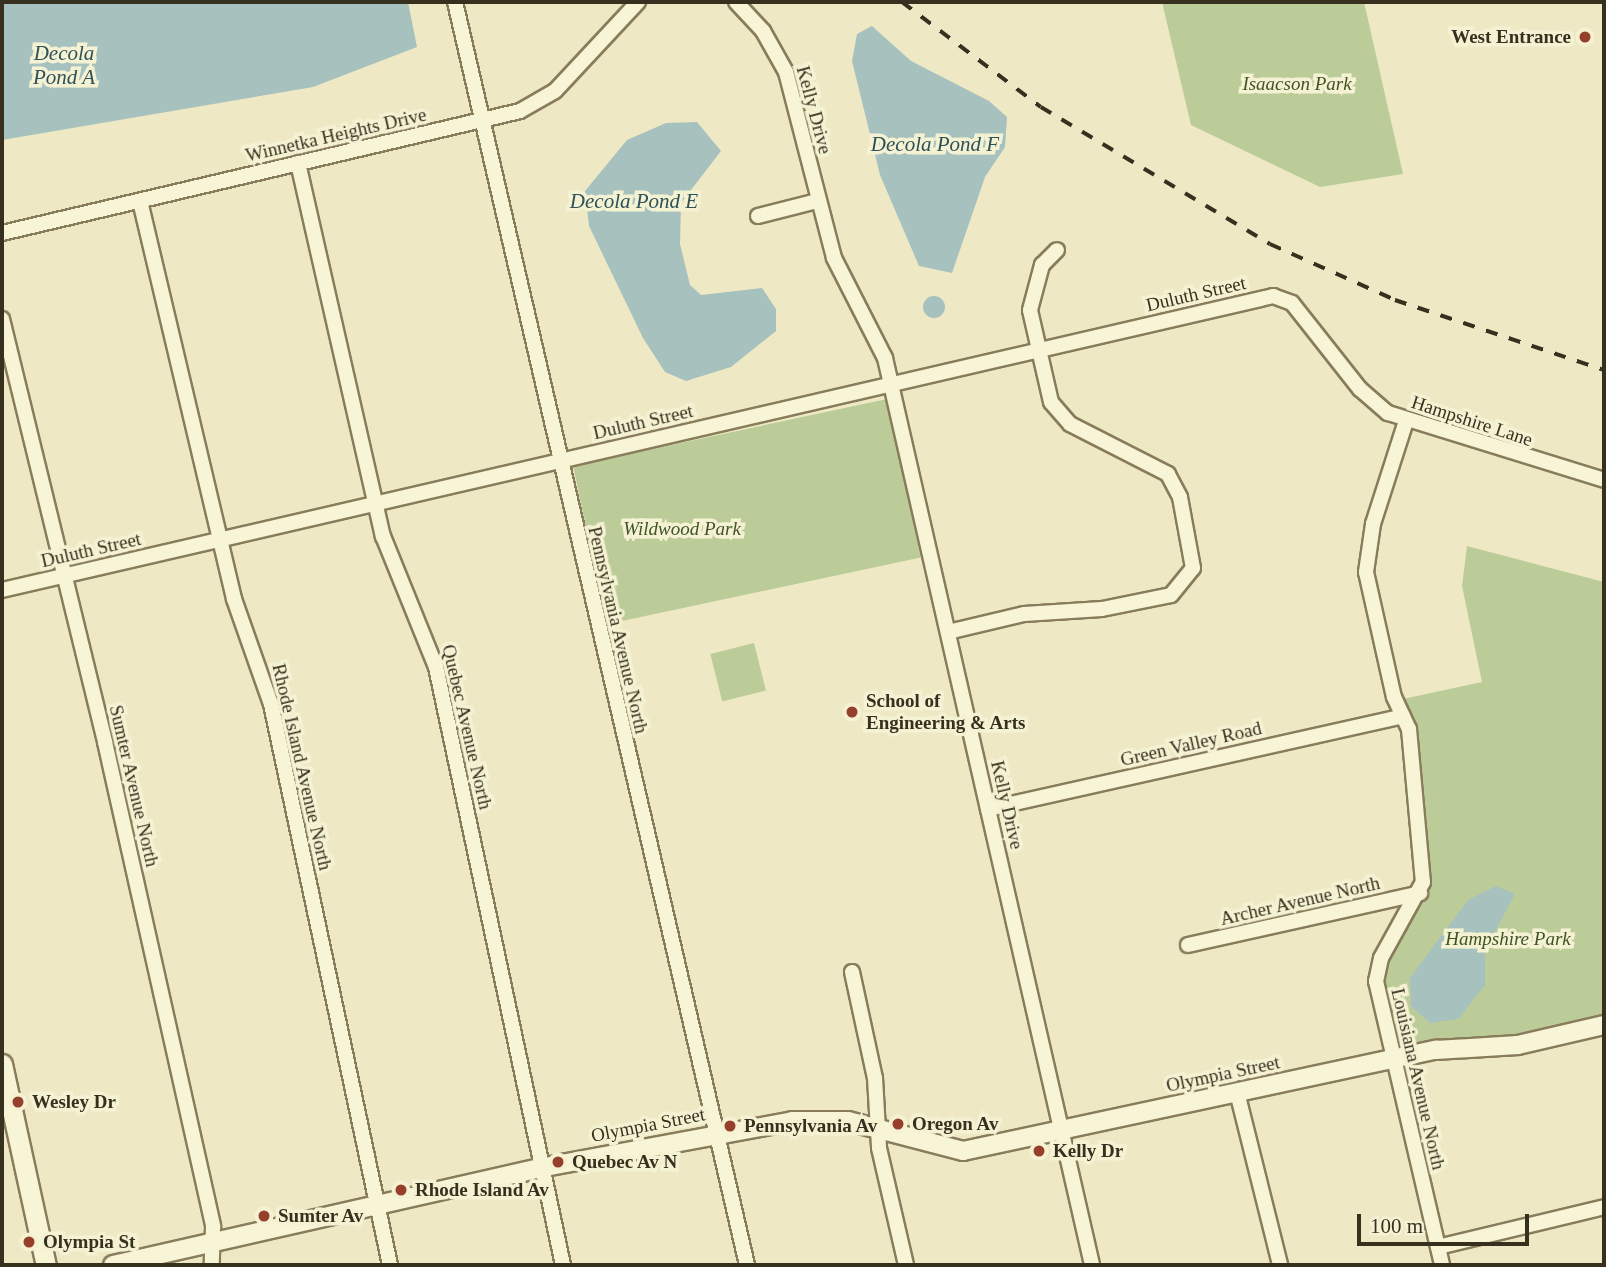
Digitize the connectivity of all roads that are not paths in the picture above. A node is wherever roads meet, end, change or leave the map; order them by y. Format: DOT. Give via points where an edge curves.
graph roads {
  1 [pos="455,2"];
  2 [pos="638,2"];
  3 [pos="736,2"];
  4 [pos="483,121"];
  5 [pos="298,163"];
  6 [pos="140,201"];
  7 [pos="817,201"];
  8 [pos="758,216"];
  9 [pos="2,233"];
  10 [pos="1057,250"];
  11 [pos="1293,303"];
  12 [pos="2,319"];
  13 [pos="1037,351"];
  14 [pos="891,384"];
  15 [pos="1406,421"];
  16 [pos="560,460"];
  17 [pos="1604,480"];
  18 [pos="376,503"];
  19 [pos="219,540"];
  20 [pos="61,576"];
  21 [pos="2,590"];
  22 [pos="948,632"];
  23 [pos="1403,716"];
  24 [pos="988,809"];
  25 [pos="1420,893"];
  26 [pos="1188,945"];
  27 [pos="852,972"];
  28 [pos="1604,1026"];
  29 [pos="1393,1060"];
  30 [pos="2,1064"];
  31 [pos="1237,1091"];
  32 [pos="7,1111"];
  33 [pos="878,1131"];
  34 [pos="1062,1131"];
  35 [pos="712,1134"];
  36 [pos="545,1167"];
  37 [pos="379,1205"];
  38 [pos="1604,1207"];
  39 [pos="212,1243"];
  40 [pos="1438,1247"];
  41 [pos="46,1265"];
  42 [pos="113,1265"];
  43 [pos="212,1265"];
  44 [pos="390,1265"];
  45 [pos="563,1265"];
  46 [pos="747,1265"];
  47 [pos="906,1265"];
  48 [pos="1092,1265"];
  49 [pos="1280,1265"];
  50 [pos="1442,1265"];
  1 -- 4 [label="street, Pennsylvania Avenue North"];
  2 -- 4 [label="street, Winnetka Heights Drive" via="555,90 520,111"];
  3 -- 7 [label="street, Kelly Drive" via="763,31 786,72"];
  4 -- 5 [label="street, Winnetka Heights Drive"];
  4 -- 16 [label="street, Pennsylvania Avenue North"];
  5 -- 6 [label="street, Winnetka Heights Drive"];
  5 -- 18 [label="street, Quebec Avenue North"];
  6 -- 9 [label="street, Winnetka Heights Drive"];
  6 -- 19 [label="street, Rhode Island Avenue North"];
  7 -- 8 [label="street"];
  7 -- 14 [label="street, Kelly Drive" via="834,258 873,330"];
  10 -- 13 [label="street" via="1032,288"];
  11 -- 13 [label="street, Duluth Street" via="1273,296"];
  11 -- 15 [label="street, Hampshire Lane" via="1360,389"];
  12 -- 20 [label="street, Sumter Avenue North"];
  13 -- 14 [label="street, Duluth Street"];
  13 -- 22 [label="street" via="1051,402 1065,419 1168,474 1180,497 1193,568 1171,595 1115,608 1024,614"];
  14 -- 16 [label="street, Duluth Street"];
  14 -- 22 [label="street, Kelly Drive"];
  15 -- 17 [label="street, Hampshire Lane"];
  15 -- 23 [label="street" via="1373,524 1366,572"];
  16 -- 18 [label="street, Duluth Street"];
  16 -- 35 [label="street, Pennsylvania Avenue North"];
  18 -- 19 [label="street, Duluth Street"];
  18 -- 36 [label="street, Quebec Avenue North" via="391,562 436,667"];
  19 -- 20 [label="street, Duluth Street"];
  19 -- 37 [label="street, Rhode Island Avenue North" via="271,705"];
  20 -- 21 [label="street, Duluth Street"];
  20 -- 39 [label="street, Sumter Avenue North" via="108,755"];
  22 -- 24 [label="street, Kelly Drive"];
  23 -- 24 [label="street, Green Valley Road"];
  23 -- 25 [label="street" via="1415,780"];
  24 -- 34 [label="street, Kelly Drive"];
  25 -- 26 [label="street, Archer Avenue North"];
  25 -- 29 [label="street, Louisiana Avenue North" via="1376,968"];
  27 -- 33 [label="street" via="875,1078"];
  28 -- 29 [label="street, Olympia Street" via="1518,1045"];
  29 -- 31 [label="street, Olympia Street"];
  29 -- 40 [label="street, Louisiana Avenue North"];
  30 -- 32 [label="main road"];
  31 -- 34 [label="street, Olympia Street"];
  31 -- 49 [label="street"];
  32 -- 41 [label="main road"];
  33 -- 34 [label="street, Olympia Street" via="962,1151"];
  33 -- 35 [label="street, Olympia Street" via="830,1118"];
  33 -- 47 [label="street"];
  34 -- 48 [label="street, Kelly Drive"];
  35 -- 36 [label="street, Olympia Street"];
  35 -- 46 [label="street, Pennsylvania Avenue North"];
  36 -- 37 [label="street, Olympia Street"];
  36 -- 45 [label="street, Quebec Avenue North"];
  37 -- 39 [label="street, Olympia Street"];
  37 -- 44 [label="street, Rhode Island Avenue North"];
  38 -- 40 [label="street"];
  39 -- 42 [label="street, Olympia Street"];
  39 -- 43 [label="street, Sumter Avenue North"];
  40 -- 50 [label="street, Louisiana Avenue North"];
}
